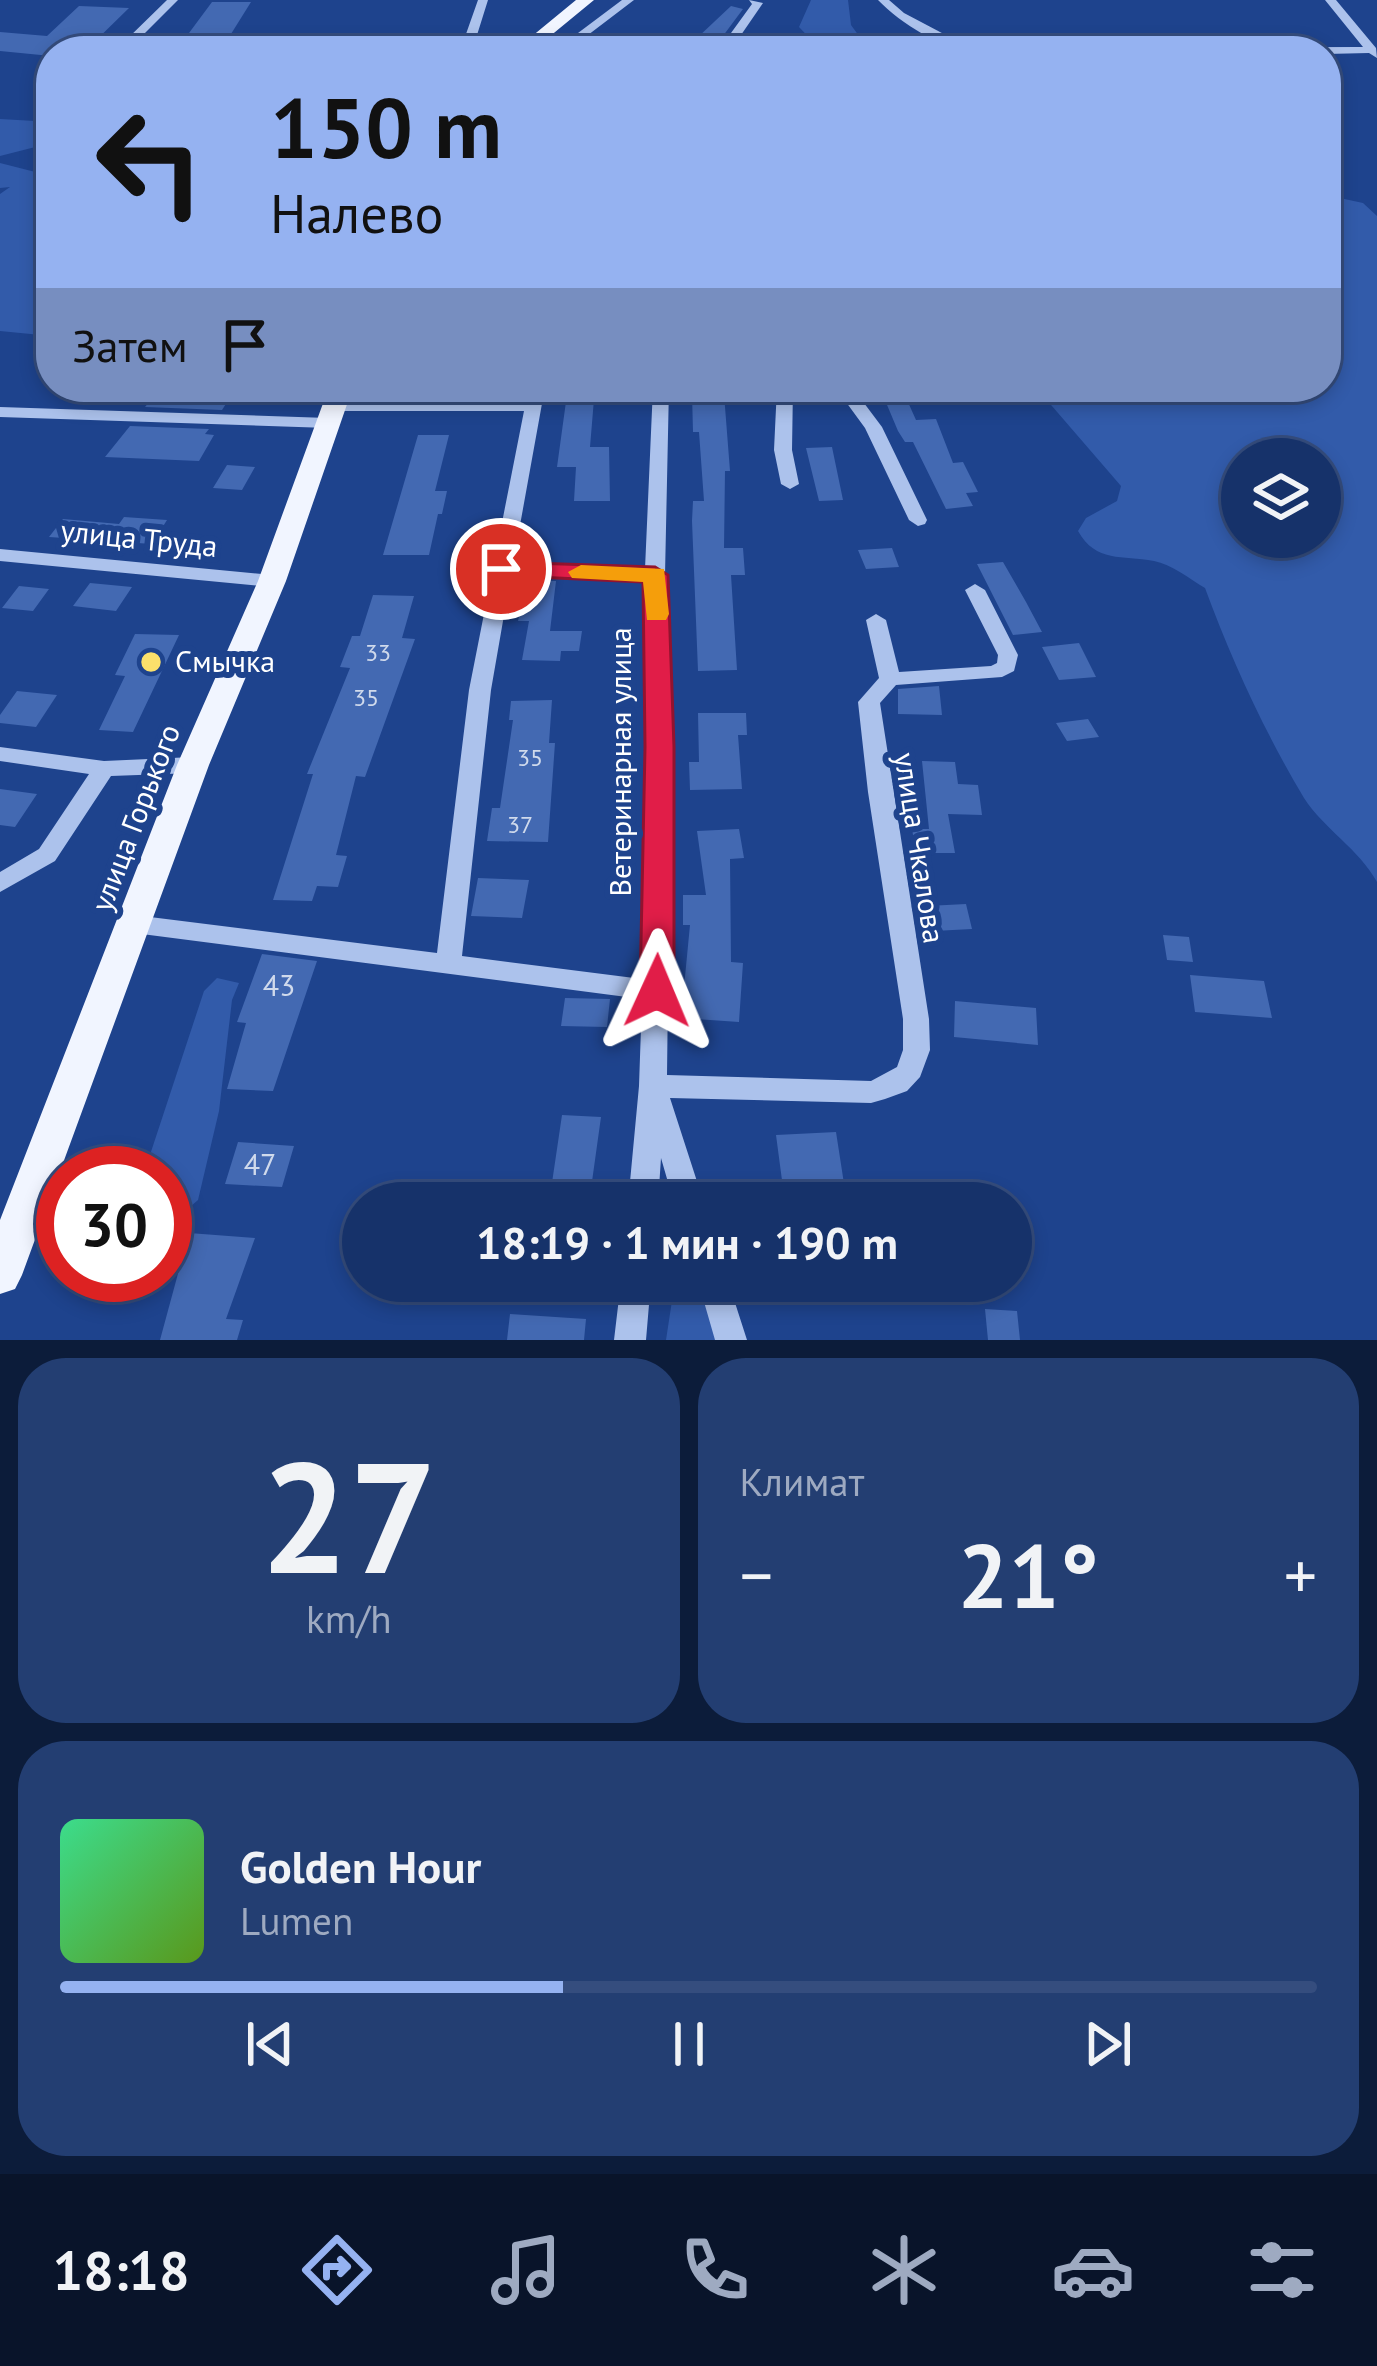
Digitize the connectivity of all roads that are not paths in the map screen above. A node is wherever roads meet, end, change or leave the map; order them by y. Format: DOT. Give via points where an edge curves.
graph roads {
  1 [pos="173,0"];
  2 [pos="483,0"];
  3 [pos="586,0"];
  4 [pos="629,0"];
  5 [pos="754,0"];
  6 [pos="884,0"];
  7 [pos="1330,0"];
  8 [pos="136,36"];
  9 [pos="471,36"];
  10 [pos="541,36"];
  11 [pos="580,36"];
  12 [pos="735,36"];
  13 [pos="941,36"];
  14 [pos="1341,52"];
  15 [pos="1374,52"];
  16 [pos="401,402"];
  17 [pos="534,402"];
  18 [pos="661,402"];
  19 [pos="784,402"];
  20 [pos="854,402"];
  21 [pos="334,405"];
  22 [pos="0,412"];
  23 [pos="790,484"];
  24 [pos="918,520"];
  25 [pos="0,555"];
  26 [pos="501,569"];
  27 [pos="655,575"];
  28 [pos="272,581"];
  29 [pos="975,590"];
  30 [pos="876,620"];
  31 [pos="890,679"];
  32 [pos="0,754"];
  33 [pos="194,765"];
  34 [pos="104,769"];
  35 [pos="0,883"];
  36 [pos="134,924"];
  37 [pos="449,963"];
  38 [pos="657,991"];
  39 [pos="653,1086"];
  40 [pos="645,1182"];
  41 [pos="683,1182"];
  42 [pos="0,1276"];
  43 [pos="634,1302"];
  44 [pos="718,1302"];
  45 [pos="631,1340"];
  46 [pos="730,1340"];
  1 -- 8 [label="street"];
  2 -- 9 [label="street"];
  3 -- 10 [label="main road"];
  4 -- 11 [label="street"];
  5 -- 12 [label="street"];
  6 -- 13 [label="street"];
  7 -- 15 [label="street"];
  14 -- 15 [label="street"];
  16 -- 21 [label="street"];
  17 -- 26 [label="street"];
  18 -- 27 [label="street, Ветеринарная улица"];
  19 -- 23 [label="street"];
  20 -- 24 [label="street"];
  21 -- 22 [label="street"];
  21 -- 28 [label="main road, улица Горького"];
  25 -- 28 [label="street, улица Труда"];
  26 -- 27 [label="street"];
  26 -- 37 [label="street"];
  27 -- 38 [label="street, Ветеринарная улица"];
  28 -- 33 [label="main road, улица Горького"];
  29 -- 31 [label="street" via="1007,666"];
  30 -- 31 [label="street"];
  31 -- 39 [label="street, улица Чкалова" via="868,702 912,992 916,1058 907,1077 871,1092"];
  32 -- 34 [label="street"];
  33 -- 34 [label="street"];
  33 -- 36 [label="main road, улица Горького"];
  34 -- 35 [label="street" via="46,855"];
  36 -- 37 [label="street"];
  36 -- 42 [label="main road, улица Горького"];
  37 -- 38 [label="street"];
  38 -- 39 [label="street, Ветеринарная улица"];
  39 -- 40 [label="street"];
  39 -- 41 [label="street, Ветеринарная улица"];
  43 -- 45 [label="street"];
  44 -- 46 [label="street"];
}
